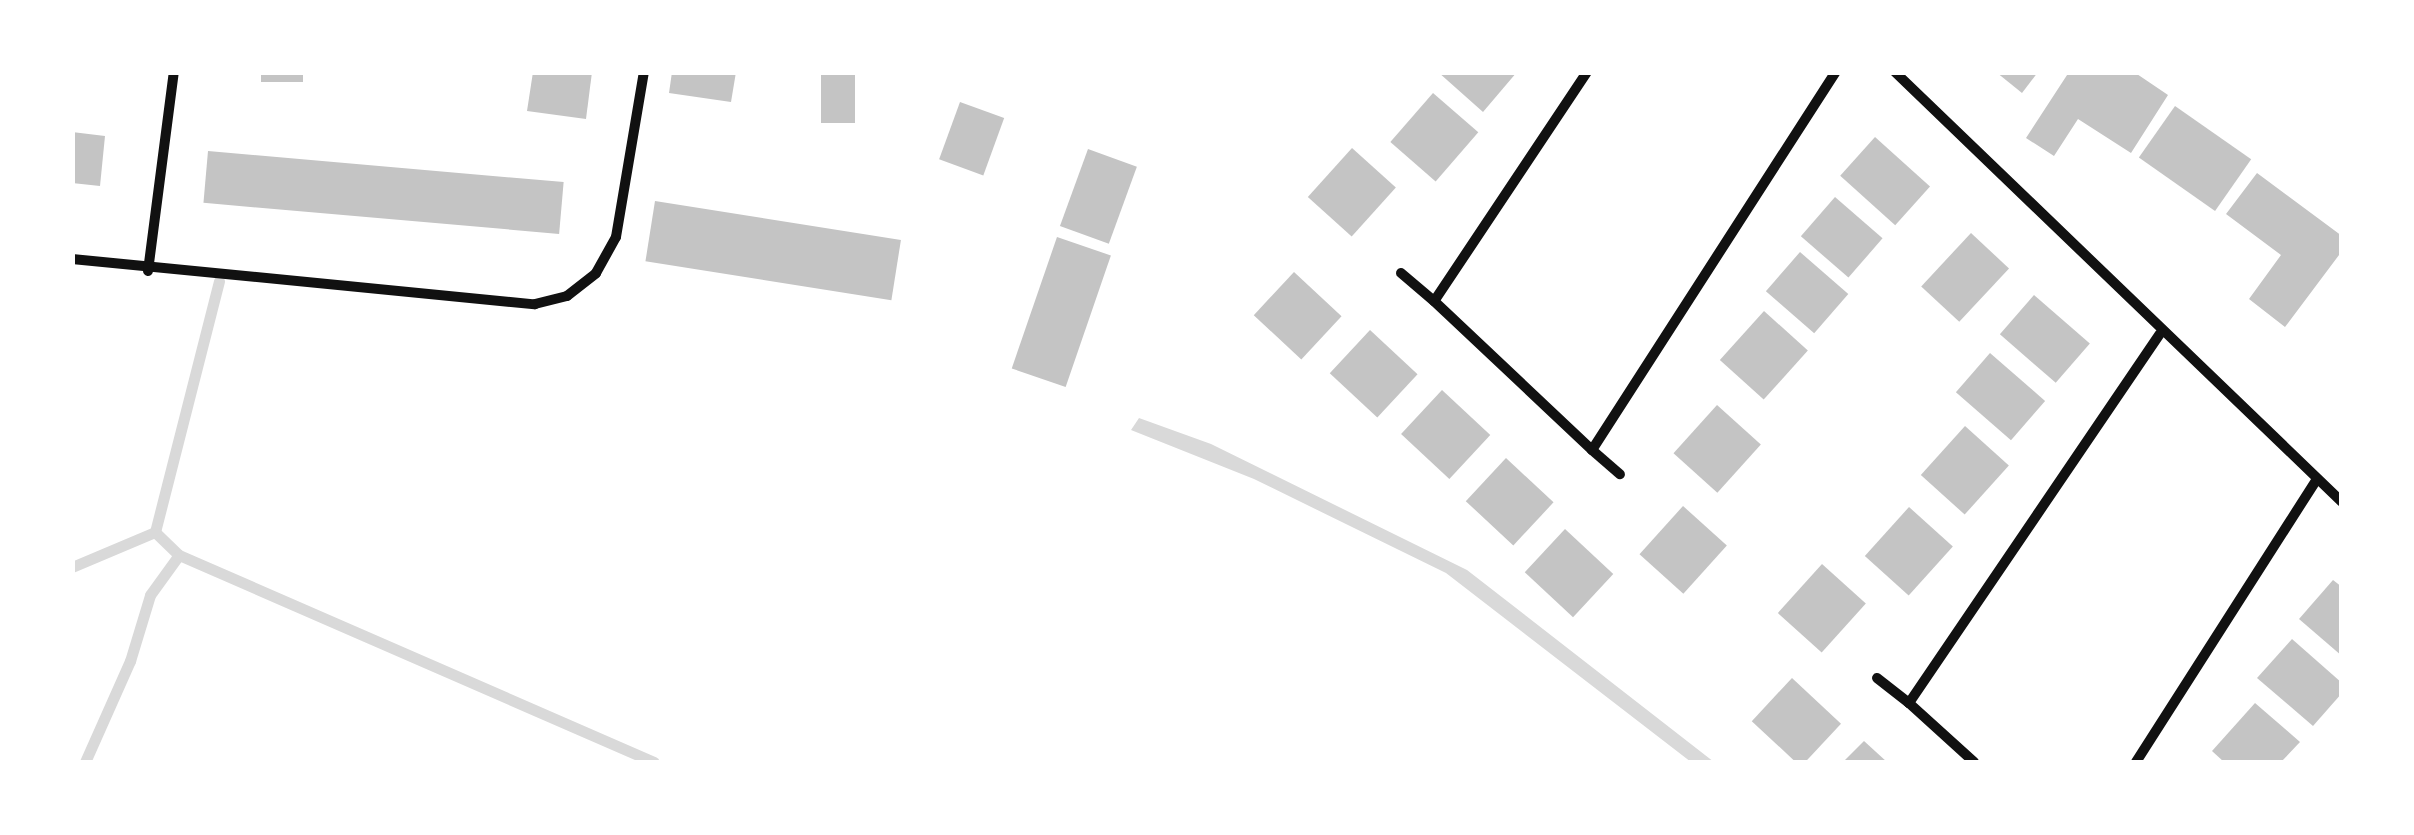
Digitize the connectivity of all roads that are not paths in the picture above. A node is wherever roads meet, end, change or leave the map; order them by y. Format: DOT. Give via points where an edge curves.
graph roads {
  1 [pos="174,72"];
  2 [pos="644,72"];
  3 [pos="1587,72"];
  4 [pos="1836,72"];
  5 [pos="1895,72"];
  6 [pos="72,258"];
  7 [pos="148,271"];
  8 [pos="1401,273"];
  9 [pos="1434,301"];
  10 [pos="2160,334"];
  11 [pos="1592,450"];
  12 [pos="1620,474"];
  13 [pos="2316,479"];
  14 [pos="2342,502"];
  15 [pos="1878,678"];
  16 [pos="1909,703"];
  17 [pos="1974,762"];
  18 [pos="2136,762"];
  1 -- 7 [label="street"];
  2 -- 7 [label="street" via="616,237 596,274 567,296 535,304"];
  3 -- 9 [label="street"];
  4 -- 11 [label="street"];
  5 -- 10 [label="street"];
  6 -- 7 [label="street"];
  8 -- 9 [label="street"];
  9 -- 11 [label="street"];
  10 -- 13 [label="street"];
  10 -- 16 [label="street"];
  11 -- 12 [label="street"];
  13 -- 14 [label="street"];
  13 -- 18 [label="street"];
  15 -- 16 [label="street"];
  16 -- 17 [label="street"];
}
